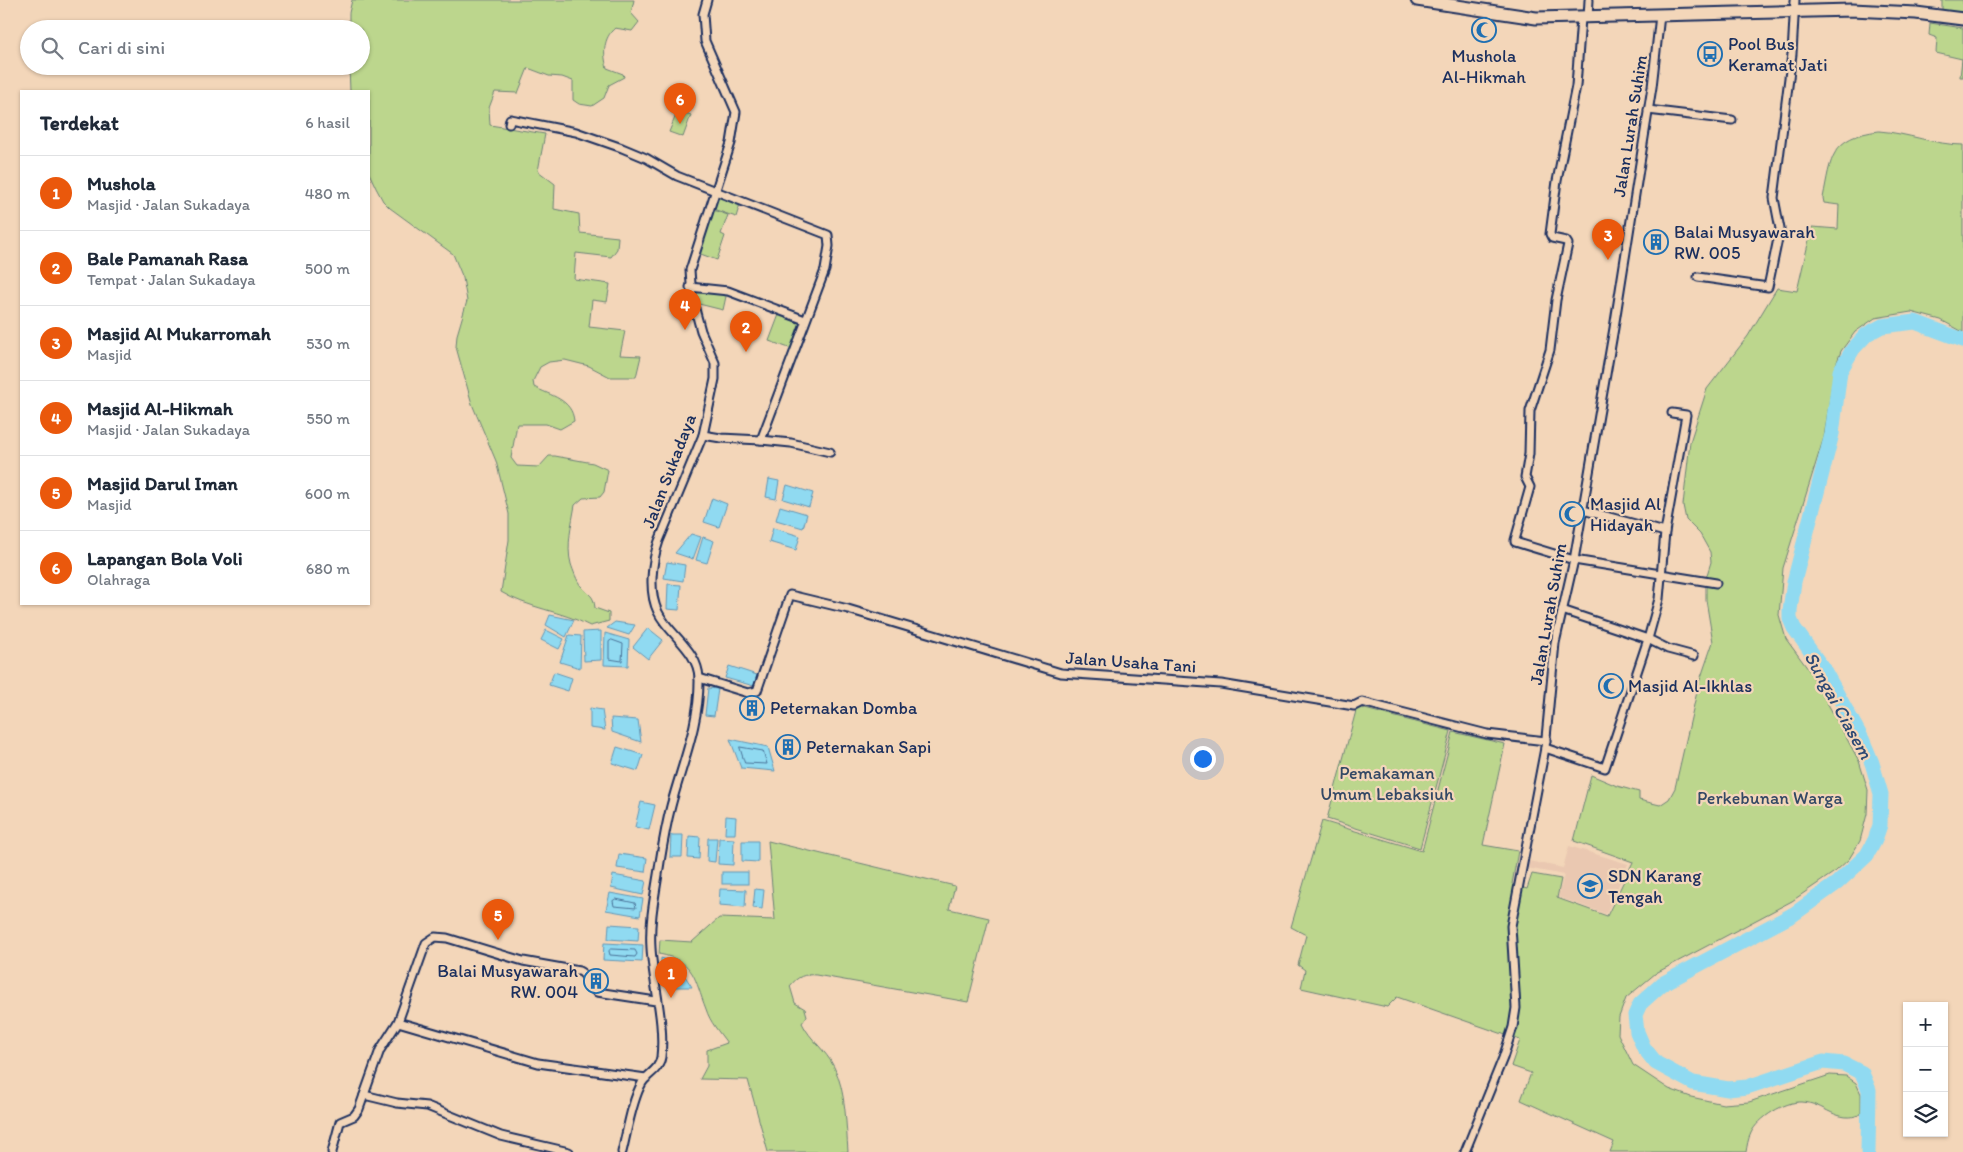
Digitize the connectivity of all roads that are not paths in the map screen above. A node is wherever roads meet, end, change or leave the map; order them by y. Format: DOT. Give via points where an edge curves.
graph roads {
  1 [pos="707,0"];
  2 [pos="1416,0"];
  3 [pos="1590,0"];
  4 [pos="1795,5"];
  5 [pos="1660,15"];
  6 [pos="1585,18"];
  7 [pos="1963,20"];
  8 [pos="1648,110"];
  9 [pos="1732,120"];
  10 [pos="509,124"];
  11 [pos="716,192"];
  12 [pos="1698,277"];
  13 [pos="690,287"];
  14 [pos="805,320"];
  15 [pos="1672,413"];
  16 [pos="703,434"];
  17 [pos="761,440"];
  18 [pos="830,452"];
  19 [pos="1583,510"];
  20 [pos="1665,532"];
  21 [pos="1574,560"];
  22 [pos="1661,575"];
  23 [pos="1716,583"];
  24 [pos="1562,610"];
  25 [pos="1648,639"];
  26 [pos="1694,656"];
  27 [pos="699,678"];
  28 [pos="1546,744"];
  29 [pos="656,1001"];
  30 [pos="398,1022"];
  31 [pos="646,1078"];
  32 [pos="364,1095"];
  33 [pos="332,1152"];
  34 [pos="569,1152"];
  35 [pos="622,1152"];
  36 [pos="1465,1152"];
  1 -- 11 [label="street, Jalan Sukadaya" via="703,14 705,41 736,112"];
  2 -- 6 [label="main road" via="1510,15"];
  3 -- 6 [label="street"];
  4 -- 5 [label="main road"];
  4 -- 7 [label="main road"];
  4 -- 12 [label="street" via="1774,198 1780,229 1768,287"];
  5 -- 6 [label="main road"];
  5 -- 8 [label="street, Jalan Lurah Suhim"];
  6 -- 21 [label="street" via="1550,234 1552,238 1568,244 1556,300 1551,347 1530,411 1525,477 1530,487 1514,540"];
  8 -- 9 [label="street"];
  8 -- 19 [label="street, Jalan Lurah Suhim"];
  10 -- 11 [label="street" via="510,119 604,141"];
  11 -- 13 [label="street, Jalan Sukadaya" via="693,257"];
  11 -- 14 [label="street" via="828,235 825,270"];
  13 -- 14 [label="street" via="728,291"];
  13 -- 16 [label="street, Jalan Sukadaya" via="699,326 716,369"];
  14 -- 17 [label="street"];
  15 -- 20 [label="street" via="1686,415"];
  16 -- 17 [label="street"];
  16 -- 27 [label="street, Jalan Sukadaya" via="654,554 653,574 657,610 690,653"];
  17 -- 18 [label="street"];
  19 -- 20 [label="street"];
  19 -- 21 [label="street, Jalan Lurah Suhim"];
  20 -- 22 [label="street"];
  21 -- 22 [label="street"];
  21 -- 24 [label="street, Jalan Lurah Suhim"];
  22 -- 23 [label="street"];
  22 -- 25 [label="street"];
  24 -- 25 [label="street"];
  24 -- 28 [label="street, Jalan Lurah Suhim" via="1553,656"];
  25 -- 26 [label="street"];
  25 -- 28 [label="street, Jalan Usaha Tani" via="1605,768"];
  27 -- 28 [label="street, Jalan Usaha Tani" via="748,693 757,692 791,595 1066,674 1221,684 1354,706 1362,702 1487,734"];
  27 -- 29 [label="street, Jalan Sukadaya" via="695,720 651,899"];
  28 -- 36 [label="street, Jalan Lurah Suhim" via="1510,926 1516,1008 1514,1027"];
  29 -- 30 [label="street" via="597,992 590,988 583,973 434,937 426,943"];
  29 -- 31 [label="street, Jalan Sukadaya" via="661,1058 656,1069"];
  30 -- 31 [label="street" via="538,1062"];
  30 -- 32 [label="street" via="380,1050"];
  31 -- 35 [label="street, Jalan Sukadaya" via="639,1088"];
  32 -- 33 [label="street" via="354,1116 340,1122"];
  32 -- 34 [label="street" via="427,1106 501,1136"];
}
